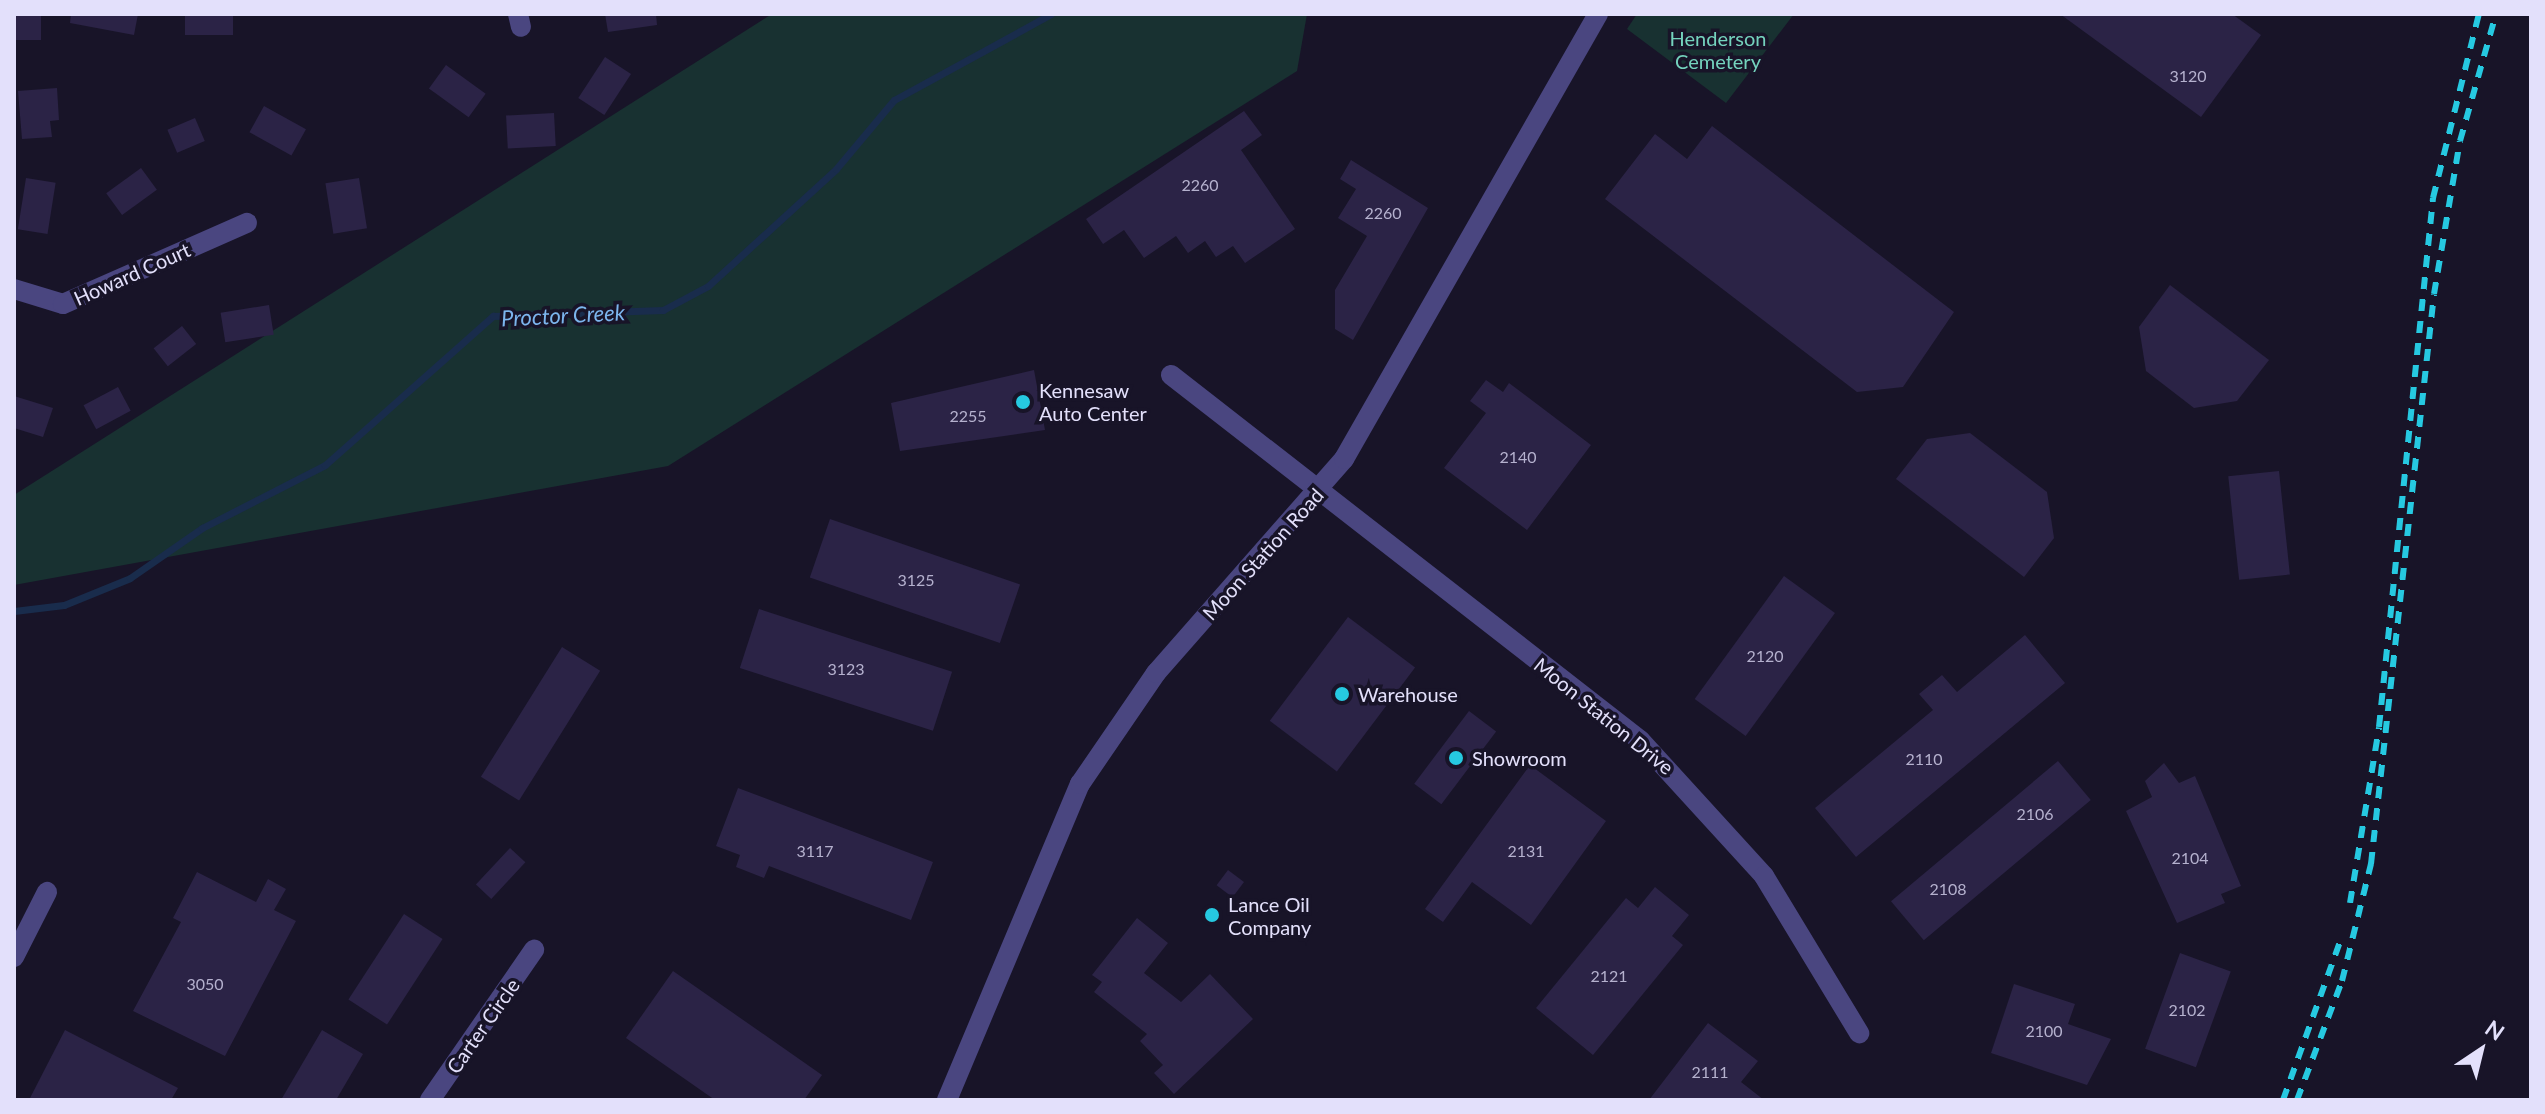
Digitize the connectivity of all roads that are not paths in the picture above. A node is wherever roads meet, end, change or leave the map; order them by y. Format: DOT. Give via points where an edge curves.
graph roads {
  1 [pos="1598,14"];
  2 [pos="247,223"];
  3 [pos="14,289"];
  4 [pos="1171,375"];
  5 [pos="1319,493"];
  6 [pos="47,892"];
  7 [pos="534,950"];
  8 [pos="14,957"];
  9 [pos="1859,1033"];
  10 [pos="430,1100"];
  11 [pos="947,1100"];
  1 -- 5 [label="street, Moon Station Road" via="1438,304"];
  2 -- 3 [label="street, Howard Court" via="63,304"];
  4 -- 5 [label="street, Moon Station Drive"];
  5 -- 9 [label="street, Moon Station Drive" via="1603,711 1692,790 1764,876"];
  5 -- 11 [label="street, Moon Station Road" via="1156,673 1096,757 1038,873"];
  6 -- 8 [label="street"];
  7 -- 10 [label="street, Carter Circle"];
}
